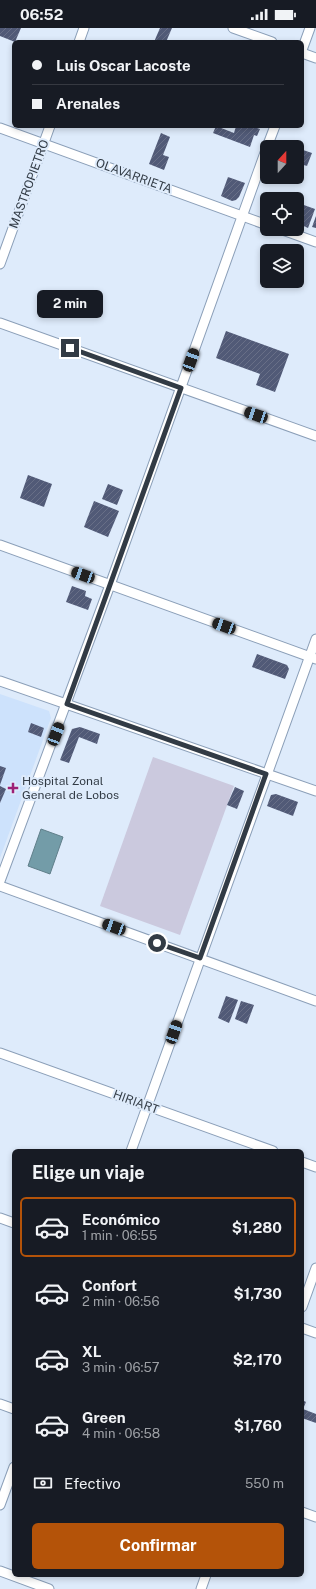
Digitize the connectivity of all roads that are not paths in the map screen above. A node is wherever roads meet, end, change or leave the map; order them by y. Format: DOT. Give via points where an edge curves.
graph roads {
  1 [pos="84,28"];
  2 [pos="233,28"];
  3 [pos="310,28"];
  4 [pos="80,40"];
  5 [pos="266,40"];
  6 [pos="304,46"];
  7 [pos="304,53"];
  8 [pos="316,58"];
  9 [pos="0,128"];
  10 [pos="49,128"];
  11 [pos="274,128"];
  12 [pos="270,140"];
  13 [pos="44,142"];
  14 [pos="260,166"];
  15 [pos="242,216"];
  16 [pos="260,222"];
  17 [pos="299,236"];
  18 [pos="316,242"];
  19 [pos="0,264"];
  20 [pos="0,323"];
  21 [pos="181,388"];
  22 [pos="316,436"];
  23 [pos="0,545"];
  24 [pos="110,585"];
  25 [pos="316,639"];
  26 [pos="313,658"];
  27 [pos="0,681"];
  28 [pos="67,704"];
  29 [pos="266,774"];
  30 [pos="316,791"];
  31 [pos="0,881"];
  32 [pos="0,886"];
  33 [pos="200,958"];
  34 [pos="316,1001"];
  35 [pos="0,1052"];
  36 [pos="147,1106"];
  37 [pos="132,1149"];
  38 [pos="267,1149"];
  39 [pos="304,1163"];
  40 [pos="316,1167"];
  41 [pos="0,1218"];
  42 [pos="12,1223"];
  43 [pos="316,1268"];
  44 [pos="304,1302"];
  45 [pos="304,1329"];
  46 [pos="316,1332"];
  47 [pos="0,1404"];
  48 [pos="12,1408"];
  49 [pos="12,1472"];
  50 [pos="0,1505"];
  51 [pos="304,1513"];
  52 [pos="316,1517"];
  53 [pos="0,1571"];
  54 [pos="12,1575"];
  55 [pos="17,1577"];
  56 [pos="205,1577"];
  57 [pos="50,1589"];
  58 [pos="201,1589"];
  1 -- 4 [label="street"];
  2 -- 5 [label="street"];
  3 -- 6 [label="street"];
  7 -- 8 [label="street"];
  9 -- 13 [label="street, OLAVARRIETA"];
  10 -- 13 [label="street, MASTROPIETRO"];
  11 -- 12 [label="street"];
  13 -- 15 [label="street, OLAVARRIETA"];
  13 -- 19 [label="street, MASTROPIETRO"];
  14 -- 15 [label="street"];
  15 -- 16 [label="street, OLAVARRIETA"];
  15 -- 21 [label="street"];
  17 -- 18 [label="street"];
  20 -- 21 [label="street"];
  21 -- 22 [label="street"];
  21 -- 24 [label="street"];
  23 -- 24 [label="street"];
  24 -- 26 [label="street"];
  24 -- 28 [label="street"];
  25 -- 26 [label="street"];
  26 -- 29 [label="street"];
  27 -- 28 [label="street"];
  28 -- 29 [label="street"];
  28 -- 31 [label="street"];
  29 -- 30 [label="street"];
  29 -- 33 [label="street"];
  32 -- 33 [label="street"];
  33 -- 34 [label="street"];
  33 -- 36 [label="street"];
  35 -- 36 [label="street, HIRIART"];
  36 -- 37 [label="street"];
  36 -- 38 [label="street, HIRIART"];
  39 -- 40 [label="street"];
  41 -- 42 [label="street"];
  43 -- 44 [label="street"];
  45 -- 46 [label="street"];
  47 -- 48 [label="street"];
  49 -- 50 [label="street"];
  51 -- 52 [label="street"];
  53 -- 54 [label="street"];
  55 -- 57 [label="street"];
  56 -- 58 [label="street"];
}
